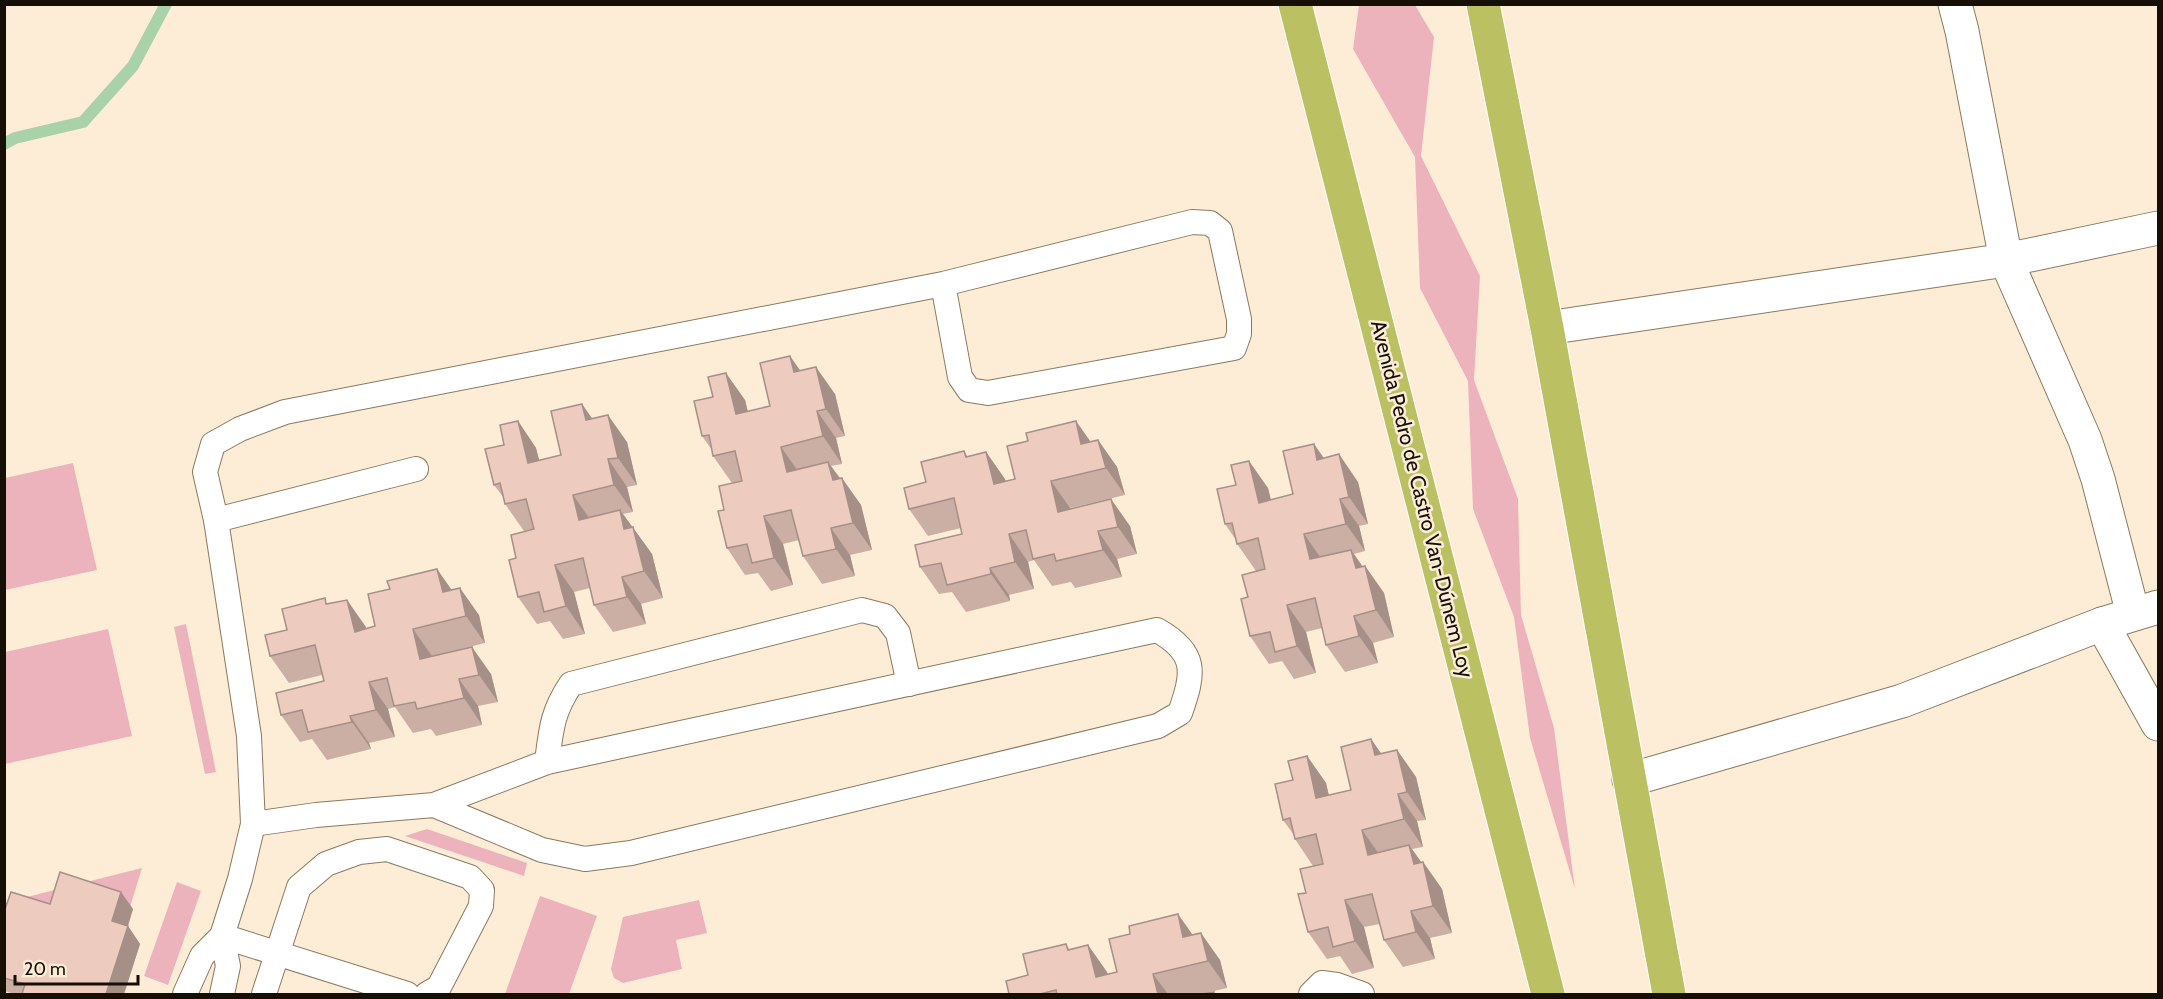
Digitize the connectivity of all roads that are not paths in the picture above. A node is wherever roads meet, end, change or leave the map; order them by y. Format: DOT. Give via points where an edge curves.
graph roads {
  1 [pos="1296,4"];
  2 [pos="1483,4"];
  3 [pos="1955,4"];
  4 [pos="2158,228"];
  5 [pos="2006,260"];
  6 [pos="943,284"];
  7 [pos="1547,328"];
  8 [pos="416,469"];
  9 [pos="216,520"];
  10 [pos="2146,610"];
  11 [pos="2102,624"];
  12 [pos="909,684"];
  13 [pos="2158,724"];
  14 [pos="547,762"];
  15 [pos="1629,780"];
  16 [pos="434,805"];
  17 [pos="253,824"];
  18 [pos="222,936"];
  19 [pos="278,952"];
  20 [pos="363,988"];
  21 [pos="185,994"];
  22 [pos="222,994"];
  23 [pos="264,994"];
  24 [pos="407,994"];
  25 [pos="427,994"];
  26 [pos="1311,994"];
  27 [pos="1362,994"];
  28 [pos="1548,994"];
  29 [pos="1669,994"];
  1 -- 28 [label="highway, Avenida Pedro de Castro Van-Dúnem Loy"];
  2 -- 7 [label="highway"];
  3 -- 5 [label="street"];
  4 -- 5 [label="street"];
  5 -- 7 [label="street"];
  5 -- 10 [label="street" via="2085,440"];
  6 -- 6 [label="lane" via="960,377 969,390 988,393 1234,348 1239,334 1220,231 1210,223 1192,222"];
  6 -- 9 [label="lane" via="285,412 213,444 205,472"];
  7 -- 15 [label="highway"];
  8 -- 9 [label="lane"];
  9 -- 17 [label="lane" via="249,736"];
  10 -- 11 [label="street"];
  11 -- 13 [label="street"];
  11 -- 15 [label="street" via="1902,701"];
  12 -- 14 [label="lane"];
  12 -- 14 [label="lane" via="898,633 885,616 862,610 571,684 553,719"];
  12 -- 16 [label="lane" via="1157,630 1176,641 1189,660 1189,687 1180,713 1158,726 632,853 585,859 542,850"];
  14 -- 16 [label="lane"];
  15 -- 29 [label="highway"];
  16 -- 17 [label="lane"];
  17 -- 18 [label="lane"];
  18 -- 19 [label="lane"];
  18 -- 21 [label="lane" via="202,956"];
  18 -- 22 [label="lane" via="228,966"];
  19 -- 20 [label="lane"];
  19 -- 23 [label="lane"];
  19 -- 25 [label="lane" via="299,887 326,864 359,852 387,849 470,877 482,890 481,906 439,987"];
  20 -- 24 [label="lane"];
  26 -- 27 [label="lane" via="1322,983"];
}
